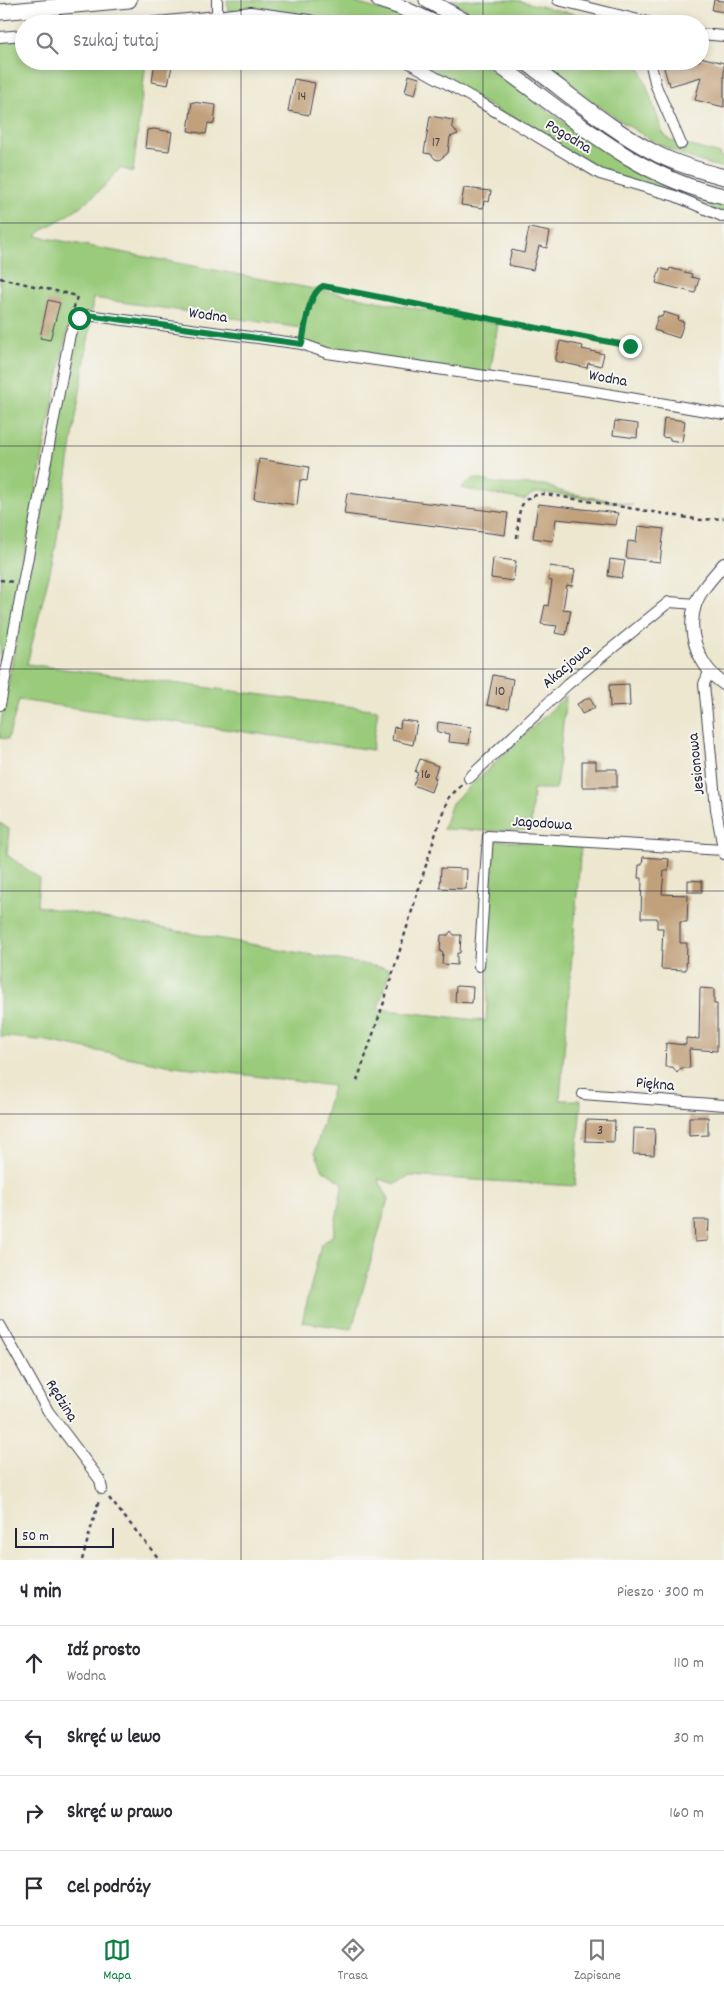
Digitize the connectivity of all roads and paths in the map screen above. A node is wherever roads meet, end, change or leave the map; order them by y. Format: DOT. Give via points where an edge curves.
graph roads {
  1 [pos="129,0"];
  2 [pos="217,0"];
  3 [pos="379,0"];
  4 [pos="427,0"];
  5 [pos="564,1"];
  6 [pos="0,12"];
  7 [pos="217,15"];
  8 [pos="226,15"];
  9 [pos="273,15"];
  10 [pos="417,15"];
  11 [pos="454,15"];
  12 [pos="619,15"];
  13 [pos="709,35"];
  14 [pos="15,36"];
  15 [pos="724,36"];
  16 [pos="0,37"];
  17 [pos="422,70"];
  18 [pos="506,70"];
  19 [pos="536,70"];
  20 [pos="652,70"];
  21 [pos="681,144"];
  22 [pos="724,177"];
  23 [pos="724,196"];
  24 [pos="724,217"];
  25 [pos="0,278"];
  26 [pos="87,315"];
  27 [pos="302,344"];
  28 [pos="630,346"];
  29 [pos="724,414"];
  30 [pos="724,518"];
  31 [pos="517,538"];
  32 [pos="724,564"];
  33 [pos="696,604"];
  34 [pos="709,672"];
  35 [pos="724,684"];
  36 [pos="0,705"];
  37 [pos="468,778"];
  38 [pos="724,852"];
  39 [pos="479,966"];
  40 [pos="357,1081"];
  41 [pos="583,1094"];
  42 [pos="724,1105"];
  43 [pos="0,1325"];
  44 [pos="102,1489"];
  45 [pos="82,1560"];
  46 [pos="160,1560"];
  1 -- 6 [label="main road"];
  2 -- 7 [label="street"];
  3 -- 10 [label="main road"];
  4 -- 11 [label="main road"];
  5 -- 12 [label="street"];
  8 -- 9 [label="street" via="251,12"];
  13 -- 15 [label="street"];
  14 -- 16 [label="street"];
  17 -- 24 [label="street, Pogodna" via="600,174 675,196"];
  18 -- 23 [label="main road" via="630,160 680,184"];
  19 -- 22 [label="main road" via="615,128 659,155"];
  20 -- 21 [label="street"];
  25 -- 26 [label="path" via="77,296 72,312"];
  26 -- 27 [label="street, Wodna"];
  26 -- 36 [label="street" via="79,318 70,334"];
  27 -- 28 [label="path" via="310,305 318,288 323,286"];
  27 -- 29 [label="street, Wodna" via="326,353"];
  30 -- 31 [label="path" via="701,520 546,494 534,495 522,503 519,510"];
  32 -- 33 [label="street"];
  33 -- 34 [label="street" via="693,630 699,654"];
  33 -- 37 [label="street, Akacjowa" via="669,602 568,684"];
  34 -- 35 [label="street"];
  34 -- 38 [label="street, Jesionowa" via="704,684 716,808"];
  37 -- 40 [label="path" via="448,798"];
  38 -- 39 [label="street, Jagodowa" via="488,836"];
  41 -- 42 [label="street, Piękna"];
  43 -- 44 [label="street, Rędzina" via="48,1411 100,1480"];
  44 -- 45 [label="path"];
  44 -- 46 [label="path"];
}
